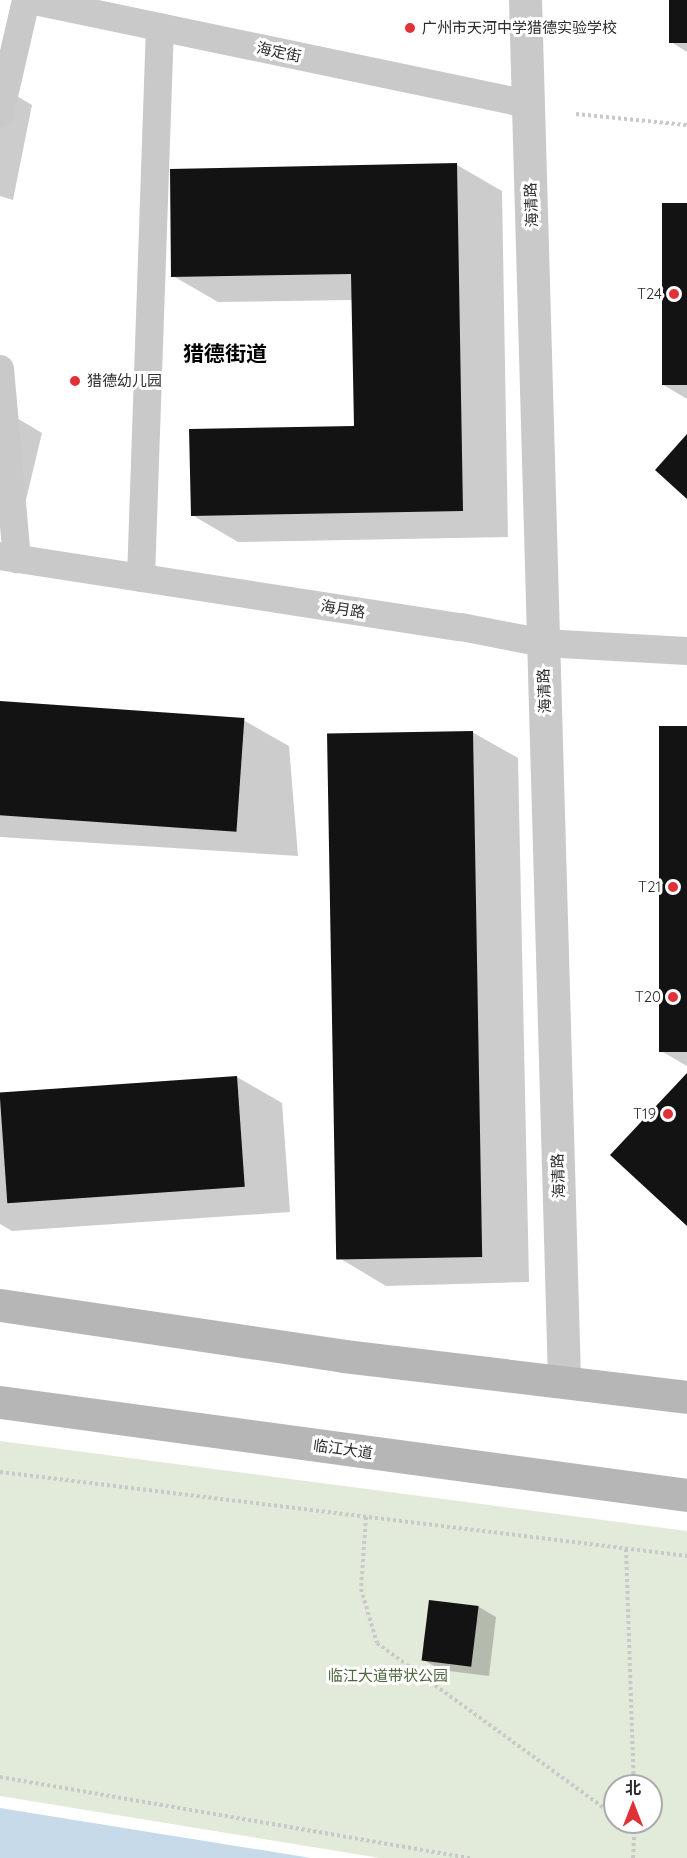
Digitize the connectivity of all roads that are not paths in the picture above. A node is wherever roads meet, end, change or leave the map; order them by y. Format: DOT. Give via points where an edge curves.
graph roads {
  1 [pos="28,0"];
  2 [pos="525,0"];
  3 [pos="160,27"];
  4 [pos="528,104"];
  5 [pos="0,114"];
  6 [pos="0,369"];
  7 [pos="8,558"];
  8 [pos="141,578"];
  9 [pos="543,643"];
  10 [pos="687,651"];
  11 [pos="0,1305"];
  12 [pos="564,1381"];
  13 [pos="687,1397"];
  14 [pos="0,1402"];
  15 [pos="687,1495"];
  1 -- 3 [label="street, 海定街"];
  1 -- 5 [label="street"];
  2 -- 4 [label="street, 海清路"];
  3 -- 4 [label="street, 海定街"];
  3 -- 8 [label="street"];
  4 -- 9 [label="street, 海清路"];
  6 -- 7 [label="street"];
  7 -- 8 [label="street, 海月路"];
  8 -- 9 [label="street, 海月路"];
  9 -- 10 [label="street, 海月路"];
  9 -- 12 [label="street, 海清路"];
  11 -- 12 [label="main road" via="344,1356"];
  12 -- 13 [label="main road"];
  14 -- 15 [label="main road, 临江大道"];
}
